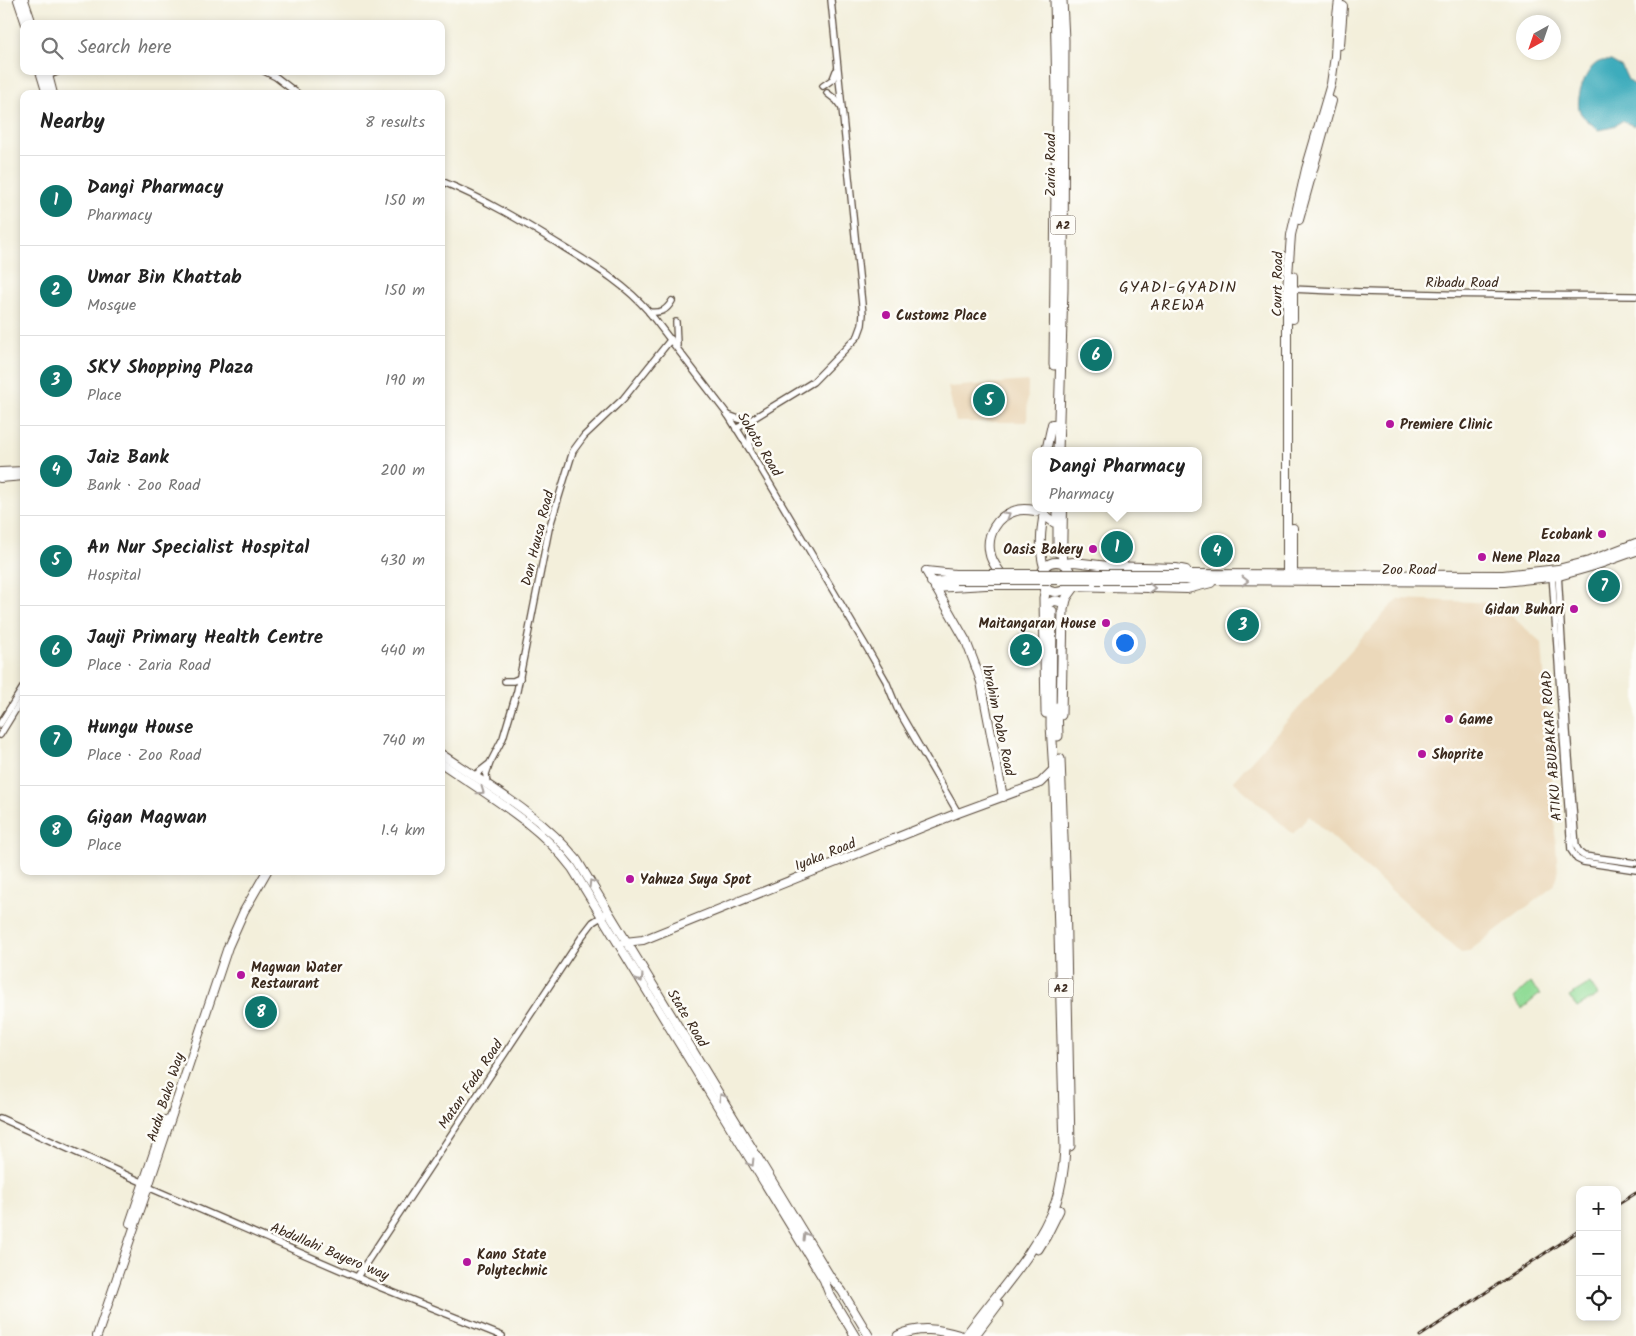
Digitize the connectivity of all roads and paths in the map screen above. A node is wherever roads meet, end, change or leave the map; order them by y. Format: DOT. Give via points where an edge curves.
graph roads {
  1 [pos="18,0"];
  2 [pos="24,0"];
  3 [pos="831,0"];
  4 [pos="1055,0"];
  5 [pos="1062,0"];
  6 [pos="1340,0"];
  7 [pos="1344,0"];
  8 [pos="25,20"];
  9 [pos="31,20"];
  10 [pos="838,67"];
  11 [pos="44,75"];
  12 [pos="44,75"];
  13 [pos="272,75"];
  14 [pos="823,86"];
  15 [pos="46,90"];
  16 [pos="51,90"];
  17 [pos="293,90"];
  18 [pos="827,93"];
  19 [pos="842,109"];
  20 [pos="445,183"];
  21 [pos="1290,289"];
  22 [pos="1636,296"];
  23 [pos="672,300"];
  24 [pos="649,312"];
  25 [pos="676,322"];
  26 [pos="666,333"];
  27 [pos="671,339"];
  28 [pos="677,347"];
  29 [pos="663,348"];
  30 [pos="728,415"];
  31 [pos="747,422"];
  32 [pos="1052,424"];
  33 [pos="736,429"];
  34 [pos="750,432"];
  35 [pos="1058,438"];
  36 [pos="1047,447"];
  37 [pos="1053,447"];
  38 [pos="1058,447"];
  39 [pos="1062,447"];
  40 [pos="750,450"];
  41 [pos="20,470"];
  42 [pos="0,472"];
  43 [pos="20,476"];
  44 [pos="0,478"];
  45 [pos="1058,512"];
  46 [pos="1063,512"];
  47 [pos="1046,515"];
  48 [pos="1636,543"];
  49 [pos="1636,551"];
  50 [pos="1063,562"];
  51 [pos="1044,567"];
  52 [pos="1555,573"];
  53 [pos="1001,574"];
  54 [pos="1197,574"];
  55 [pos="1290,574"];
  56 [pos="955,577"];
  57 [pos="1179,577"];
  58 [pos="1220,581"];
  59 [pos="933,585"];
  60 [pos="1072,586"];
  61 [pos="1045,587"];
  62 [pos="1045,606"];
  63 [pos="1059,609"];
  64 [pos="520,678"];
  65 [pos="505,681"];
  66 [pos="20,692"];
  67 [pos="20,702"];
  68 [pos="0,724"];
  69 [pos="1054,726"];
  70 [pos="0,735"];
  71 [pos="445,757"];
  72 [pos="490,763"];
  73 [pos="445,766"];
  74 [pos="1054,769"];
  75 [pos="474,776"];
  76 [pos="1040,783"];
  77 [pos="487,785"];
  78 [pos="1055,789"];
  79 [pos="1003,797"];
  80 [pos="958,813"];
  81 [pos="1636,863"];
  82 [pos="1636,870"];
  83 [pos="260,875"];
  84 [pos="265,875"];
  85 [pos="605,914"];
  86 [pos="643,940"];
  87 [pos="623,943"];
  88 [pos="629,951"];
  89 [pos="0,1118"];
  90 [pos="146,1185"];
  91 [pos="357,1277"];
  92 [pos="827,1279"];
  93 [pos="92,1336"];
  94 [pos="96,1336"];
  95 [pos="502,1336"];
  96 [pos="862,1336"];
  97 [pos="898,1336"];
  98 [pos="913,1336"];
  99 [pos="927,1336"];
  100 [pos="961,1336"];
  101 [pos="966,1336"];
  102 [pos="974,1336"];
  1 -- 8 [label="main road"];
  2 -- 9 [label="main road"];
  3 -- 10 [label="street"];
  4 -- 32 [label="highway, Zaria Road / A2" via="1057,96"];
  5 -- 35 [label="highway, Zaria Road / A2" via="1063,279"];
  6 -- 21 [label="main road, Court Road" via="1331,84 1292,228"];
  7 -- 21 [label="main road, Court Road" via="1333,95 1296,234"];
  10 -- 14 [label="street" via="835,76"];
  10 -- 19 [label="street"];
  11 -- 15 [label="main road"];
  12 -- 16 [label="main road"];
  13 -- 17 [label="street"];
  18 -- 19 [label="street"];
  19 -- 31 [label="street" via="862,314 860,331 813,382"];
  20 -- 24 [label="street, Sokoto Road" via="481,198 611,277 636,296"];
  21 -- 22 [label="street, Ribadu Road"];
  21 -- 55 [label="main road, Court Road"];
  23 -- 24 [label="street" via="662,312"];
  24 -- 26 [label="street, Sokoto Road"];
  25 -- 28 [label="street"];
  26 -- 27 [label="street, Sokoto Road"];
  26 -- 29 [label="street"];
  27 -- 28 [label="street, Sokoto Road"];
  27 -- 29 [label="street, Dan Hausa Road"];
  28 -- 30 [label="street, Sokoto Road"];
  29 -- 64 [label="street, Dan Hausa Road" via="623,399 573,451 549,529"];
  30 -- 31 [label="street"];
  30 -- 33 [label="street, Sokoto Road"];
  31 -- 33 [label="street"];
  32 -- 36 [label="main road"];
  32 -- 37 [label="highway, Zaria Road / A2"];
  33 -- 40 [label="street, Sokoto Road"];
  34 -- 40 [label="street"];
  35 -- 38 [label="highway, Zaria Road / A2"];
  35 -- 39 [label="main road"];
  40 -- 80 [label="street, Sokoto Road" via="886,681 897,708"];
  41 -- 42 [label="main road"];
  43 -- 44 [label="main road"];
  45 -- 47 [label="highway" via="1056,552"];
  46 -- 50 [label="main road"];
  47 -- 51 [label="main road" via="1041,527"];
  53 -- 47 [label="highway, one-way" via="990,554 992,529 1003,516 1016,510"];
  48 -- 52 [label="main road, Zoo Road"];
  49 -- 52 [label="main road, Zoo Road" via="1594,566"];
  50 -- 51 [label="main road" via="1054,561"];
  50 -- 54 [label="main road" via="1176,568"];
  50 -- 60 [label="main road" via="1071,571"];
  51 -- 61 [label="main road" via="1041,578"];
  52 -- 55 [label="main road, Zoo Road"];
  58 -- 52 [label="main road, Zoo Road, one-way" via="1504,582"];
  52 -- 81 [label="street" via="1577,850 1584,856"];
  52 -- 82 [label="street, ATIKU ABUBAKAR ROAD" via="1571,850 1583,862"];
  53 -- 56 [label="main road, bridge"];
  53 -- 57 [label="main road, bridge"];
  54 -- 55 [label="main road, Zoo Road"];
  54 -- 57 [label="main road, Zoo Road"];
  56 -- 57 [label="main road, bridge"];
  56 -- 59 [label="main road"];
  56 -- 59 [label="main road, Ibrahim Dabo Road" via="926,571"];
  57 -- 58 [label="main road, Zoo Road"];
  60 -- 58 [label="main road, one-way" via="1186,589"];
  59 -- 61 [label="main road"];
  59 -- 79 [label="main road, Ibrahim Dabo Road" via="966,641 981,682"];
  60 -- 61 [label="main road" via="1058,592"];
  60 -- 63 [label="highway"];
  61 -- 62 [label="highway"];
  62 -- 63 [label="highway" via="1056,600"];
  62 -- 69 [label="highway" via="1045,707"];
  63 -- 69 [label="highway, A2"];
  64 -- 65 [label="street"];
  64 -- 72 [label="street, Dan Hausa Road" via="503,738"];
  66 -- 68 [label="street"];
  67 -- 70 [label="street"];
  69 -- 74 [label="highway, A2"];
  69 -- 102 [label="highway, A2" via="1061,775 1065,900 1068,1176 1060,1207 1046,1236"];
  71 -- 75 [label="main road, State Road"];
  72 -- 75 [label="street, Dan Hausa Road"];
  72 -- 77 [label="street, Dan Hausa Road"];
  73 -- 85 [label="main road, State Road, one-way" via="543,835"];
  74 -- 76 [label="main road"];
  74 -- 78 [label="highway, A2"];
  75 -- 77 [label="main road, State Road"];
  76 -- 78 [label="main road"];
  76 -- 79 [label="main road, Iyaka Road"];
  85 -- 77 [label="main road, State Road, one-way" via="577,860 560,841 540,822"];
  78 -- 101 [label="highway, A2" via="1064,1168 1056,1202 1042,1232"];
  79 -- 80 [label="main road, Iyaka Road"];
  80 -- 86 [label="main road, Iyaka Road"];
  83 -- 90 [label="main road, Audu Bako Way" via="240,908 224,946"];
  84 -- 90 [label="main road, Audu Bako Way" via="228,947"];
  85 -- 87 [label="main road, State Road"];
  85 -- 91 [label="street, Matan Fada Road" via="583,935"];
  86 -- 87 [label="main road, Iyaka Road"];
  86 -- 88 [label="main road"];
  87 -- 88 [label="main road, State Road"];
  88 -- 92 [label="main road, State Road"];
  89 -- 90 [label="street, Abdullahi Bayero way"];
  90 -- 91 [label="street, Abdullahi Bayero way"];
  90 -- 93 [label="main road, Audu Bako Way"];
  90 -- 94 [label="main road, Audu Bako Way"];
  91 -- 95 [label="street, Abdullahi Bayero way"];
  92 -- 96 [label="main road, State Road" via="842,1291"];
  92 -- 96 [label="main road, State Road" via="829,1294"];
  97 -- 100 [label="highway" via="921,1329"];
  98 -- 99 [label="highway"];
}
